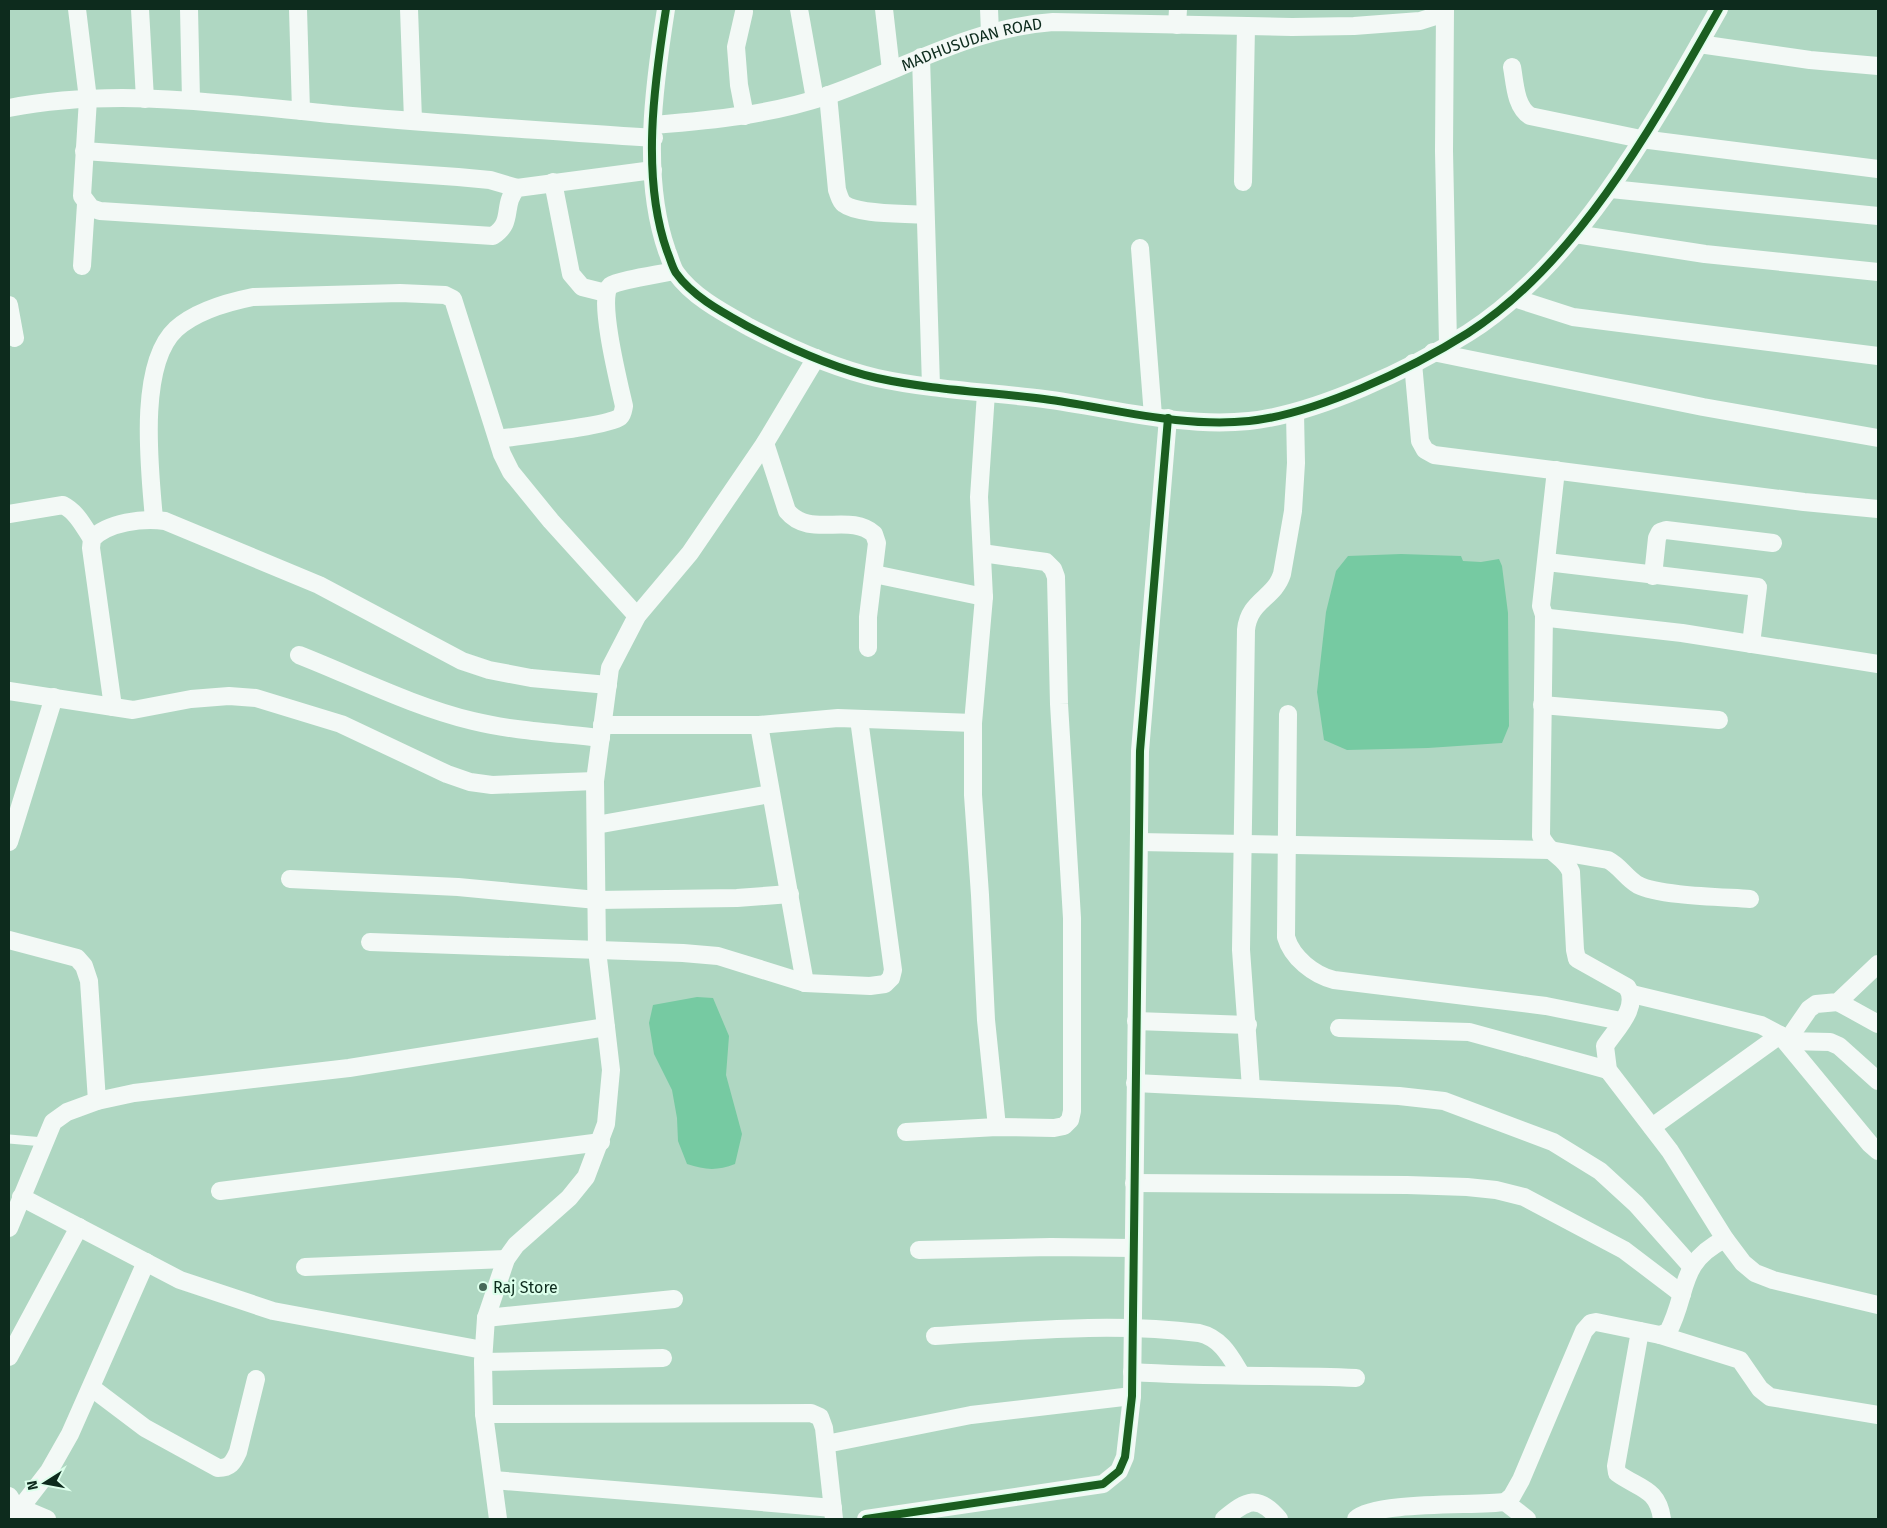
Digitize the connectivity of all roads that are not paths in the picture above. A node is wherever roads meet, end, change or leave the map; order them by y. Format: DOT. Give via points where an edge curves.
graph roads {
  1 [pos="77,9"];
  2 [pos="140,9"];
  3 [pos="189,9"];
  4 [pos="298,9"];
  5 [pos="409,9"];
  6 [pos="666,9"];
  7 [pos="799,9"];
  8 [pos="884,9"];
  9 [pos="989,9"];
  10 [pos="1445,9"];
  11 [pos="1719,9"];
  12 [pos="744,12"];
  13 [pos="1178,17"];
  14 [pos="1246,27"];
  15 [pos="990,33"];
  16 [pos="1699,44"];
  17 [pos="921,56"];
  18 [pos="1878,66"];
  19 [pos="1512,67"];
  20 [pos="891,70"];
  21 [pos="822,97"];
  22 [pos="145,99"];
  23 [pos="88,100"];
  24 [pos="191,100"];
  25 [pos="9,108"];
  26 [pos="301,111"];
  27 [pos="745,116"];
  28 [pos="413,120"];
  29 [pos="654,132"];
  30 [pos="1641,139"];
  31 [pos="84,151"];
  32 [pos="653,170"];
  33 [pos="1878,170"];
  34 [pos="553,182"];
  35 [pos="1243,182"];
  36 [pos="517,188"];
  37 [pos="1611,189"];
  38 [pos="86,204"];
  39 [pos="925,215"];
  40 [pos="1878,216"];
  41 [pos="1575,234"];
  42 [pos="1140,248"];
  43 [pos="82,266"];
  44 [pos="674,271"];
  45 [pos="1878,272"];
  46 [pos="606,293"];
  47 [pos="1514,298"];
  48 [pos="9,305"];
  49 [pos="15,338"];
  50 [pos="1441,348"];
  51 [pos="1878,356"];
  52 [pos="816,358"];
  53 [pos="1413,363"];
  54 [pos="931,386"];
  55 [pos="986,393"];
  56 [pos="1295,413"];
  57 [pos="1160,417"];
  58 [pos="1878,438"];
  59 [pos="498,439"];
  60 [pos="765,443"];
  61 [pos="1556,470"];
  62 [pos="1878,509"];
  63 [pos="9,514"];
  64 [pos="154,519"];
  65 [pos="92,539"];
  66 [pos="1774,543"];
  67 [pos="982,553"];
  68 [pos="1547,562"];
  69 [pos="874,574"];
  70 [pos="1653,576"];
  71 [pos="984,597"];
  72 [pos="1544,615"];
  73 [pos="637,616"];
  74 [pos="1751,644"];
  75 [pos="868,648"];
  76 [pos="299,655"];
  77 [pos="1878,664"];
  78 [pos="608,685"];
  79 [pos="9,691"];
  80 [pos="54,697"];
  81 [pos="1542,705"];
  82 [pos="113,707"];
  83 [pos="1288,714"];
  84 [pos="859,719"];
  85 [pos="1719,720"];
  86 [pos="973,722"];
  87 [pos="759,725"];
  88 [pos="601,732"];
  89 [pos="595,781"];
  90 [pos="770,794"];
  91 [pos="15,801"];
  92 [pos="596,825"];
  93 [pos="9,842"];
  94 [pos="1139,842"];
  95 [pos="1242,845"];
  96 [pos="1286,846"];
  97 [pos="1550,850"];
  98 [pos="290,879"];
  99 [pos="790,894"];
  100 [pos="1750,899"];
  101 [pos="597,900"];
  102 [pos="9,940"];
  103 [pos="370,942"];
  104 [pos="597,950"];
  105 [pos="1878,964"];
  106 [pos="805,983"];
  107 [pos="1632,994"];
  108 [pos="1838,1002"];
  109 [pos="1136,1021"];
  110 [pos="1621,1021"];
  111 [pos="1248,1024"];
  112 [pos="1878,1024"];
  113 [pos="606,1027"];
  114 [pos="1338,1028"];
  115 [pos="1784,1038"];
  116 [pos="1608,1070"];
  117 [pos="1878,1081"];
  118 [pos="1135,1083"];
  119 [pos="1251,1088"];
  120 [pos="97,1101"];
  121 [pos="997,1127"];
  122 [pos="1652,1127"];
  123 [pos="906,1132"];
  124 [pos="9,1139"];
  125 [pos="44,1142"];
  126 [pos="601,1142"];
  127 [pos="1878,1151"];
  128 [pos="1134,1183"];
  129 [pos="220,1191"];
  130 [pos="16,1205"];
  131 [pos="79,1227"];
  132 [pos="9,1228"];
  133 [pos="1725,1239"];
  134 [pos="1133,1248"];
  135 [pos="919,1250"];
  136 [pos="506,1259"];
  137 [pos="146,1262"];
  138 [pos="1690,1266"];
  139 [pos="305,1267"];
  140 [pos="1682,1294"];
  141 [pos="674,1299"];
  142 [pos="1878,1305"];
  143 [pos="486,1318"];
  144 [pos="1133,1328"];
  145 [pos="1640,1331"];
  146 [pos="1660,1335"];
  147 [pos="935,1336"];
  148 [pos="483,1356"];
  149 [pos="9,1357"];
  150 [pos="663,1358"];
  151 [pos="1132,1372"];
  152 [pos="1241,1374"];
  153 [pos="1356,1378"];
  154 [pos="256,1379"];
  155 [pos="92,1388"];
  156 [pos="1132,1396"];
  157 [pos="484,1414"];
  158 [pos="1878,1415"];
  159 [pos="826,1444"];
  160 [pos="493,1480"];
  161 [pos="1506,1502"];
  162 [pos="15,1510"];
  163 [pos="833,1514"];
  164 [pos="1362,1518"];
  165 [pos="48,1519"];
  166 [pos="498,1519"];
  167 [pos="866,1519"];
  168 [pos="1224,1519"];
  169 [pos="1279,1519"];
  170 [pos="1527,1519"];
  171 [pos="1662,1519"];
  1 -- 23 [label="street"];
  2 -- 22 [label="street"];
  3 -- 24 [label="street"];
  4 -- 26 [label="street"];
  5 -- 28 [label="street"];
  6 -- 29 [label="street" via="658,58"];
  7 -- 21 [label="street"];
  8 -- 20 [label="street"];
  9 -- 15 [label="street"];
  10 -- 14 [label="street, MADHUSUDAN ROAD" via="1440,15 1420,22"];
  10 -- 50 [label="street"];
  11 -- 16 [label="street"];
  12 -- 27 [label="street" via="736,46"];
  13 -- 14 [label="street, MADHUSUDAN ROAD"];
  13 -- 15 [label="street, MADHUSUDAN ROAD" via="1026,24"];
  14 -- 35 [label="street"];
  15 -- 17 [label="street, MADHUSUDAN ROAD"];
  16 -- 18 [label="street"];
  16 -- 30 [label="street"];
  17 -- 20 [label="street, MADHUSUDAN ROAD"];
  17 -- 39 [label="street"];
  19 -- 30 [label="street" via="1519,102 1530,116"];
  20 -- 21 [label="street, MADHUSUDAN ROAD"];
  21 -- 27 [label="street, MADHUSUDAN ROAD"];
  21 -- 39 [label="street" via="837,190 842,202 862,210"];
  22 -- 23 [label="street, MADHUSUDAN ROAD"];
  22 -- 24 [label="street, MADHUSUDAN ROAD"];
  23 -- 25 [label="street, MADHUSUDAN ROAD"];
  23 -- 31 [label="street"];
  24 -- 26 [label="street, MADHUSUDAN ROAD"];
  26 -- 28 [label="street, MADHUSUDAN ROAD"];
  27 -- 29 [label="street, MADHUSUDAN ROAD"];
  28 -- 29 [label="street, MADHUSUDAN ROAD"];
  29 -- 32 [label="street"];
  30 -- 33 [label="street"];
  30 -- 37 [label="street"];
  31 -- 36 [label="street" via="458,177 490,180"];
  31 -- 38 [label="street" via="82,196"];
  32 -- 34 [label="street"];
  32 -- 44 [label="street" via="654,200"];
  34 -- 36 [label="street"];
  34 -- 46 [label="street" via="571,274 582,287"];
  36 -- 38 [label="street" via="509,196 503,230 493,236 100,211"];
  37 -- 40 [label="street"];
  37 -- 41 [label="street"];
  38 -- 43 [label="street"];
  39 -- 54 [label="street"];
  41 -- 45 [label="street" via="1705,254"];
  41 -- 47 [label="street"];
  42 -- 57 [label="street"];
  44 -- 46 [label="street" via="610,286"];
  44 -- 52 [label="street" via="699,296 735,319"];
  46 -- 59 [label="street" via="606,315 623,413 618,418 592,425"];
  47 -- 50 [label="street" via="1470,332"];
  47 -- 51 [label="street" via="1573,317"];
  48 -- 49 [label="street"];
  50 -- 53 [label="street"];
  50 -- 58 [label="street" via="1703,407"];
  52 -- 54 [label="street" via="876,378"];
  52 -- 60 [label="street"];
  53 -- 56 [label="street"];
  53 -- 61 [label="street" via="1420,441 1425,450 1434,455"];
  54 -- 55 [label="street"];
  55 -- 57 [label="street"];
  55 -- 67 [label="street" via="980,497"];
  56 -- 57 [label="street" via="1251,421 1206,423"];
  56 -- 95 [label="street" via="1293,511 1282,574 1279,583 1247,618"];
  57 -- 94 [label="street" via="1140,750"];
  59 -- 64 [label="street" via="453,299 445,295 400,293 253,297 234,301 191,318 175,330 159,360 149,416"];
  59 -- 73 [label="street" via="511,472"];
  60 -- 69 [label="street" via="787,511 803,524 869,529 877,543"];
  60 -- 73 [label="street" via="690,553"];
  61 -- 62 [label="street"];
  61 -- 68 [label="street"];
  63 -- 65 [label="street" via="63,506 79,519"];
  64 -- 65 [label="street" via="106,529"];
  64 -- 78 [label="street" via="165,520 319,586 462,661 531,678"];
  65 -- 82 [label="street"];
  66 -- 70 [label="street" via="1666,530 1657,538"];
  67 -- 71 [label="street"];
  67 -- 121 [label="street" via="1046,562 1054,569 1056,577 1059,704 1072,918 1070,1120 1064,1126 1054,1128"];
  68 -- 70 [label="street"];
  68 -- 72 [label="street" via="1541,606"];
  69 -- 71 [label="street"];
  69 -- 75 [label="street"];
  70 -- 74 [label="street" via="1758,587"];
  71 -- 86 [label="street"];
  72 -- 74 [label="street"];
  72 -- 81 [label="street"];
  73 -- 78 [label="street" via="610,668"];
  74 -- 77 [label="street"];
  76 -- 88 [label="street" via="463,718 504,728"];
  78 -- 88 [label="street"];
  79 -- 80 [label="street"];
  80 -- 82 [label="street"];
  80 -- 91 [label="street"];
  81 -- 85 [label="street"];
  81 -- 97 [label="street" via="1540,820 1544,843"];
  82 -- 89 [label="street" via="132,710 191,699 256,698 340,724 470,782 492,786"];
  83 -- 96 [label="street"];
  84 -- 86 [label="street"];
  84 -- 87 [label="street"];
  84 -- 106 [label="street" via="893,970 885,984"];
  86 -- 121 [label="street" via="973,795 986,1020"];
  87 -- 88 [label="street"];
  87 -- 90 [label="street"];
  88 -- 89 [label="street"];
  89 -- 92 [label="street"];
  90 -- 92 [label="street"];
  90 -- 99 [label="street"];
  91 -- 93 [label="street"];
  92 -- 101 [label="street"];
  94 -- 95 [label="street"];
  94 -- 109 [label="street"];
  95 -- 96 [label="street"];
  95 -- 111 [label="street" via="1241,950"];
  96 -- 97 [label="street"];
  96 -- 110 [label="street" via="1286,938 1295,955 1324,978 1546,1006"];
  97 -- 100 [label="street" via="1608,860 1639,885 1654,891"];
  97 -- 107 [label="street" via="1568,864 1571,872 1577,958 1627,987"];
  98 -- 101 [label="street" via="458,887"];
  99 -- 101 [label="street"];
  99 -- 106 [label="street"];
  101 -- 104 [label="street"];
  102 -- 120 [label="street" via="77,958 84,966 89,981"];
  103 -- 104 [label="street"];
  104 -- 106 [label="street" via="718,956"];
  104 -- 113 [label="street"];
  105 -- 108 [label="street"];
  107 -- 110 [label="street" via="1632,1003"];
  107 -- 115 [label="street" via="1761,1025"];
  108 -- 112 [label="street"];
  108 -- 115 [label="street" via="1816,1004"];
  109 -- 111 [label="street"];
  109 -- 118 [label="street"];
  110 -- 116 [label="street" via="1604,1046"];
  111 -- 119 [label="street"];
  113 -- 120 [label="street" via="349,1068 134,1093"];
  113 -- 126 [label="street" via="611,1070"];
  114 -- 116 [label="street" via="1469,1032"];
  115 -- 117 [label="street" via="1830,1042 1839,1046"];
  115 -- 122 [label="street"];
  115 -- 127 [label="street"];
  116 -- 122 [label="street"];
  118 -- 119 [label="street"];
  118 -- 128 [label="street"];
  119 -- 138 [label="street" via="1444,1101 1553,1142 1613,1182"];
  120 -- 125 [label="street" via="68,1112 53,1122"];
  121 -- 123 [label="street"];
  122 -- 133 [label="street"];
  124 -- 125 [label="lane"];
  125 -- 130 [label="street"];
  126 -- 129 [label="street"];
  126 -- 136 [label="street" via="586,1177 568,1198 516,1245"];
  128 -- 134 [label="street"];
  128 -- 140 [label="street" via="1408,1185 1496,1190 1524,1197 1624,1250"];
  130 -- 131 [label="street"];
  130 -- 132 [label="street"];
  131 -- 137 [label="street"];
  131 -- 149 [label="street"];
  133 -- 138 [label="street" via="1709,1247"];
  133 -- 142 [label="street" via="1755,1273 1814,1291"];
  134 -- 135 [label="street"];
  134 -- 144 [label="street"];
  136 -- 139 [label="street"];
  136 -- 143 [label="street"];
  137 -- 148 [label="street" via="180,1280 273,1311"];
  137 -- 155 [label="street"];
  138 -- 140 [label="street"];
  140 -- 146 [label="street" via="1672,1325 1668,1332"];
  141 -- 143 [label="street"];
  143 -- 148 [label="street"];
  144 -- 147 [label="street"];
  144 -- 151 [label="street"];
  144 -- 152 [label="street" via="1209,1335 1219,1341"];
  145 -- 146 [label="street"];
  145 -- 161 [label="street" via="1596,1322 1584,1331 1521,1480"];
  145 -- 171 [label="street" via="1616,1466 1618,1473 1655,1496"];
  146 -- 158 [label="street" via="1740,1360 1760,1389 1770,1397"];
  148 -- 150 [label="street"];
  148 -- 157 [label="street"];
  151 -- 152 [label="street" via="1190,1376"];
  151 -- 156 [label="street"];
  152 -- 153 [label="street"];
  154 -- 155 [label="street" via="238,1452 233,1463 226,1468 218,1468 145,1428"];
  155 -- 162 [label="street" via="49,1471"];
  156 -- 159 [label="street" via="971,1415"];
  156 -- 167 [label="street" via="1125,1457 1120,1472 1103,1484"];
  157 -- 159 [label="street" via="811,1413 820,1417"];
  157 -- 160 [label="street"];
  159 -- 163 [label="street"];
  160 -- 163 [label="street"];
  160 -- 166 [label="street"];
  161 -- 164 [label="street" via="1429,1505"];
  161 -- 170 [label="street"];
  162 -- 165 [label="street"];
  168 -- 169 [label="street" via="1246,1503 1256,1501 1263,1503"];
}
